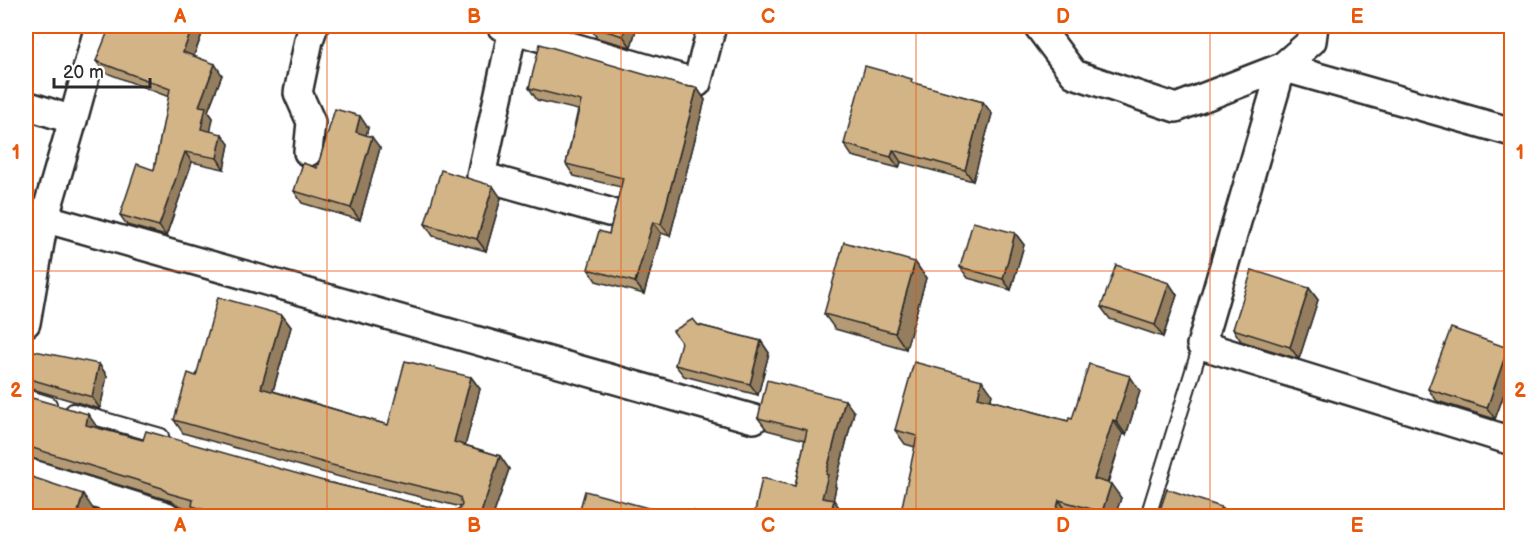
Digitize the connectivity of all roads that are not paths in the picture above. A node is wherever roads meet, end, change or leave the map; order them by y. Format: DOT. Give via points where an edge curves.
graph roads {
  1 [pos="99,26"];
  2 [pos="314,26"];
  3 [pos="712,26"];
  4 [pos="1038,26"];
  5 [pos="1314,26"];
  6 [pos="507,27"];
  7 [pos="1282,67"];
  8 [pos="26,105"];
  9 [pos="73,120"];
  10 [pos="1512,132"];
  11 [pos="309,152"];
  12 [pos="609,212"];
  13 [pos="35,217"];
  14 [pos="26,323"];
  15 [pos="1201,345"];
  16 [pos="26,397"];
  17 [pos="754,419"];
  18 [pos="171,438"];
  19 [pos="1512,441"];
  20 [pos="26,472"];
  21 [pos="166,516"];
  22 [pos="1148,516"];
  1 -- 9 [label="street"];
  2 -- 11 [label="street" via="298,93 311,122"];
  3 -- 6 [label="street" via="698,83"];
  4 -- 7 [label="street" via="1074,74 1176,108"];
  5 -- 7 [label="street" via="1312,41"];
  6 -- 12 [label="street" via="481,176"];
  7 -- 10 [label="street"];
  7 -- 15 [label="street"];
  8 -- 9 [label="street"];
  9 -- 13 [label="street"];
  13 -- 14 [label="street"];
  13 -- 17 [label="street"];
  15 -- 19 [label="street"];
  15 -- 22 [label="lane"];
  16 -- 18 [label="lane"];
  20 -- 21 [label="street"];
}
